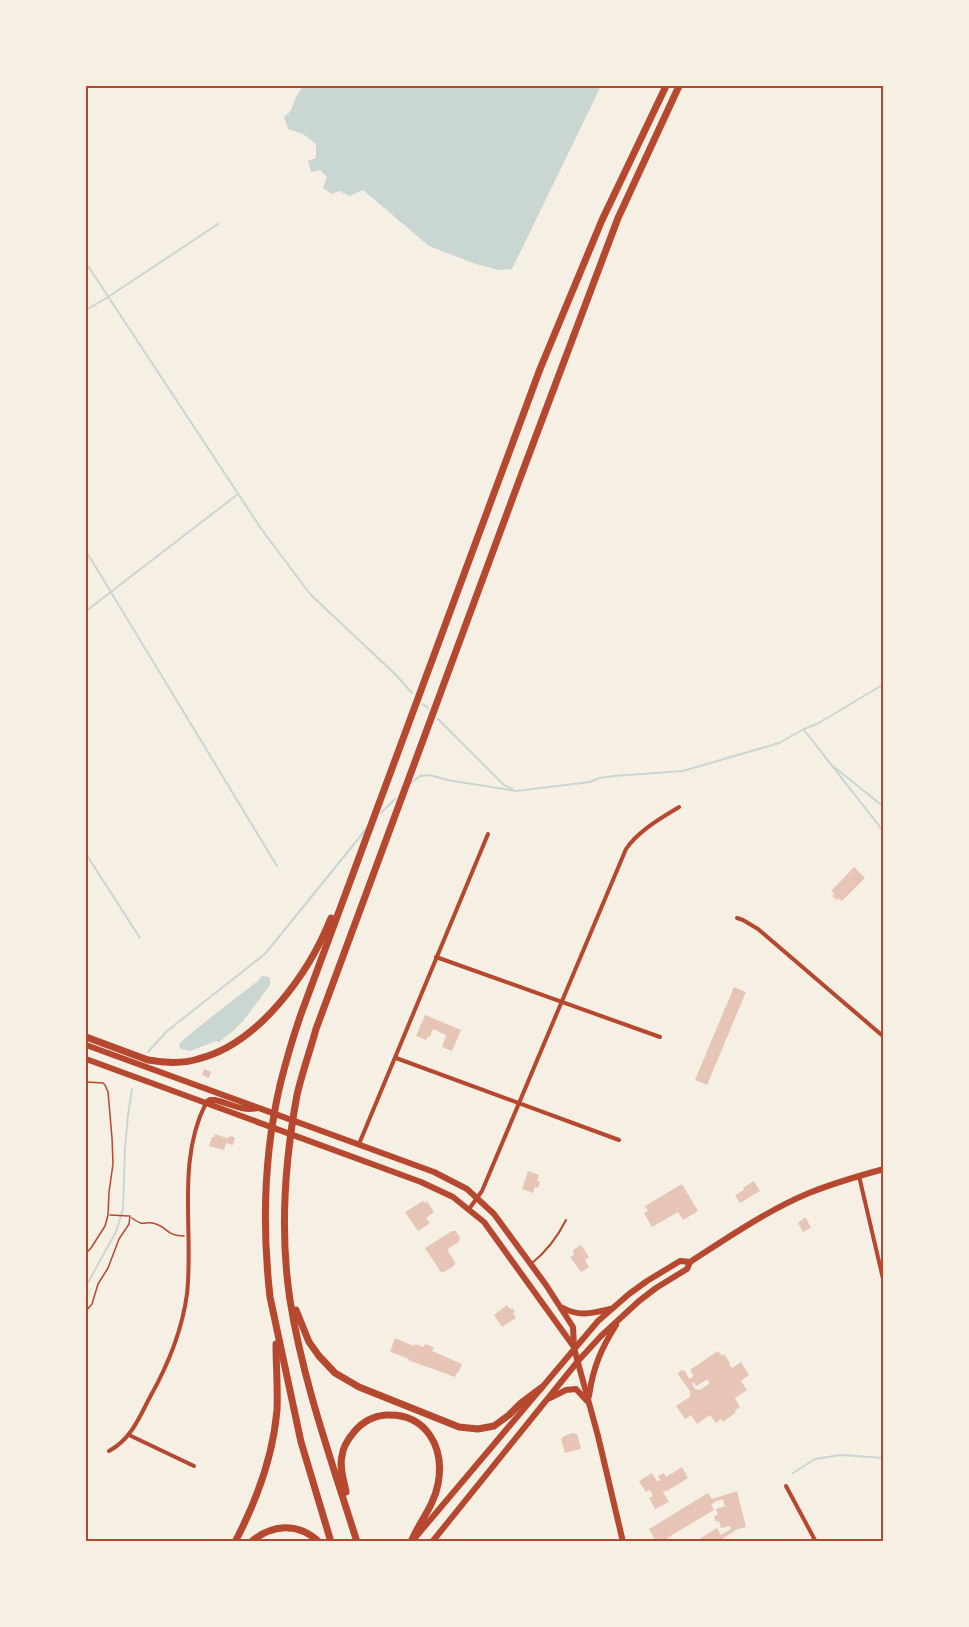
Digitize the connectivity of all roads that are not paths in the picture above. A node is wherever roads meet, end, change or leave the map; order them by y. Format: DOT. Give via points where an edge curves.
graph roads {
  1 [pos="666,86"];
  2 [pos="679,86"];
  3 [pos="679,807"];
  4 [pos="368,833"];
  5 [pos="488,834"];
  6 [pos="737,918"];
  7 [pos="436,957"];
  8 [pos="561,1001"];
  9 [pos="86,1037"];
  10 [pos="660,1037"];
  11 [pos="884,1037"];
  12 [pos="86,1045"];
  13 [pos="396,1058"];
  14 [pos="86,1059"];
  15 [pos="519,1102"];
  16 [pos="206,1103"];
  17 [pos="257,1108"];
  18 [pos="619,1140"];
  19 [pos="359,1144"];
  20 [pos="884,1169"];
  21 [pos="859,1175"];
  22 [pos="477,1198"];
  23 [pos="469,1209"];
  24 [pos="566,1220"];
  25 [pos="690,1262"];
  26 [pos="531,1264"];
  27 [pos="884,1284"];
  28 [pos="289,1288"];
  29 [pos="560,1306"];
  30 [pos="611,1308"];
  31 [pos="621,1316"];
  32 [pos="275,1327"];
  33 [pos="574,1348"];
  34 [pos="578,1362"];
  35 [pos="541,1388"];
  36 [pos="547,1400"];
  37 [pos="589,1402"];
  38 [pos="129,1435"];
  39 [pos="110,1451"];
  40 [pos="194,1466"];
  41 [pos="786,1486"];
  42 [pos="352,1527"];
  43 [pos="235,1542"];
  44 [pos="251,1542"];
  45 [pos="319,1542"];
  46 [pos="331,1542"];
  47 [pos="357,1542"];
  48 [pos="411,1542"];
  49 [pos="432,1542"];
  50 [pos="623,1542"];
  51 [pos="816,1542"];
  1 -- 4 [label="highway" via="602,220 551,341"];
  2 -- 28 [label="highway" via="618,218 316,1029 297,1096 288,1154 285,1240"];
  3 -- 8 [label="street" via="641,833 626,849"];
  4 -- 9 [label="highway" via="313,954 276,1005 236,1043 203,1058 171,1063 148,1060"];
  4 -- 32 [label="highway" via="301,1014 280,1087 269,1148 265,1214 267,1273"];
  5 -- 7 [label="street"];
  6 -- 11 [label="street" via="758,928"];
  7 -- 8 [label="street"];
  7 -- 13 [label="street"];
  8 -- 10 [label="street"];
  8 -- 15 [label="street"];
  12 -- 17 [label="main road"];
  13 -- 15 [label="street"];
  13 -- 19 [label="street"];
  14 -- 16 [label="main road"];
  15 -- 18 [label="street"];
  15 -- 22 [label="street"];
  16 -- 17 [label="main road" via="215,1100 246,1109"];
  16 -- 23 [label="main road" via="426,1184"];
  16 -- 38 [label="street" via="193,1143 188,1184 188,1275 182,1322 167,1363"];
  17 -- 19 [label="main road"];
  19 -- 22 [label="main road" via="446,1177"];
  20 -- 21 [label="main road"];
  21 -- 25 [label="main road" via="792,1202"];
  21 -- 27 [label="street"];
  22 -- 23 [label="street"];
  22 -- 26 [label="main road" via="502,1223"];
  23 -- 33 [label="main road" via="497,1239"];
  24 -- 26 [label="lane" via="549,1248"];
  25 -- 30 [label="main road" via="673,1265"];
  25 -- 31 [label="main road" via="687,1269"];
  26 -- 29 [label="main road"];
  28 -- 35 [label="highway" via="309,1342 330,1369 344,1380 459,1427 478,1429 497,1424"];
  28 -- 42 [label="highway" via="308,1381"];
  29 -- 30 [label="main road" via="580,1314"];
  29 -- 33 [label="main road" via="573,1327"];
  30 -- 33 [label="main road"];
  31 -- 34 [label="main road"];
  31 -- 37 [label="main road" via="597,1359"];
  32 -- 43 [label="highway" via="277,1410 270,1452 258,1494"];
  32 -- 46 [label="highway" via="301,1442"];
  33 -- 34 [label="main road"];
  33 -- 35 [label="main road"];
  34 -- 36 [label="main road"];
  34 -- 37 [label="main road"];
  35 -- 48 [label="main road"];
  36 -- 37 [label="main road" via="576,1389"];
  36 -- 49 [label="main road"];
  37 -- 50 [label="main road"];
  38 -- 39 [label="street"];
  38 -- 40 [label="street"];
  41 -- 51 [label="street"];
  42 -- 47 [label="highway"];
  42 -- 48 [label="highway" via="342,1469 344,1448 357,1428 371,1419 403,1416 414,1420 431,1436 440,1465 434,1501"];
  44 -- 45 [label="highway" via="280,1527 300,1530"];
}
